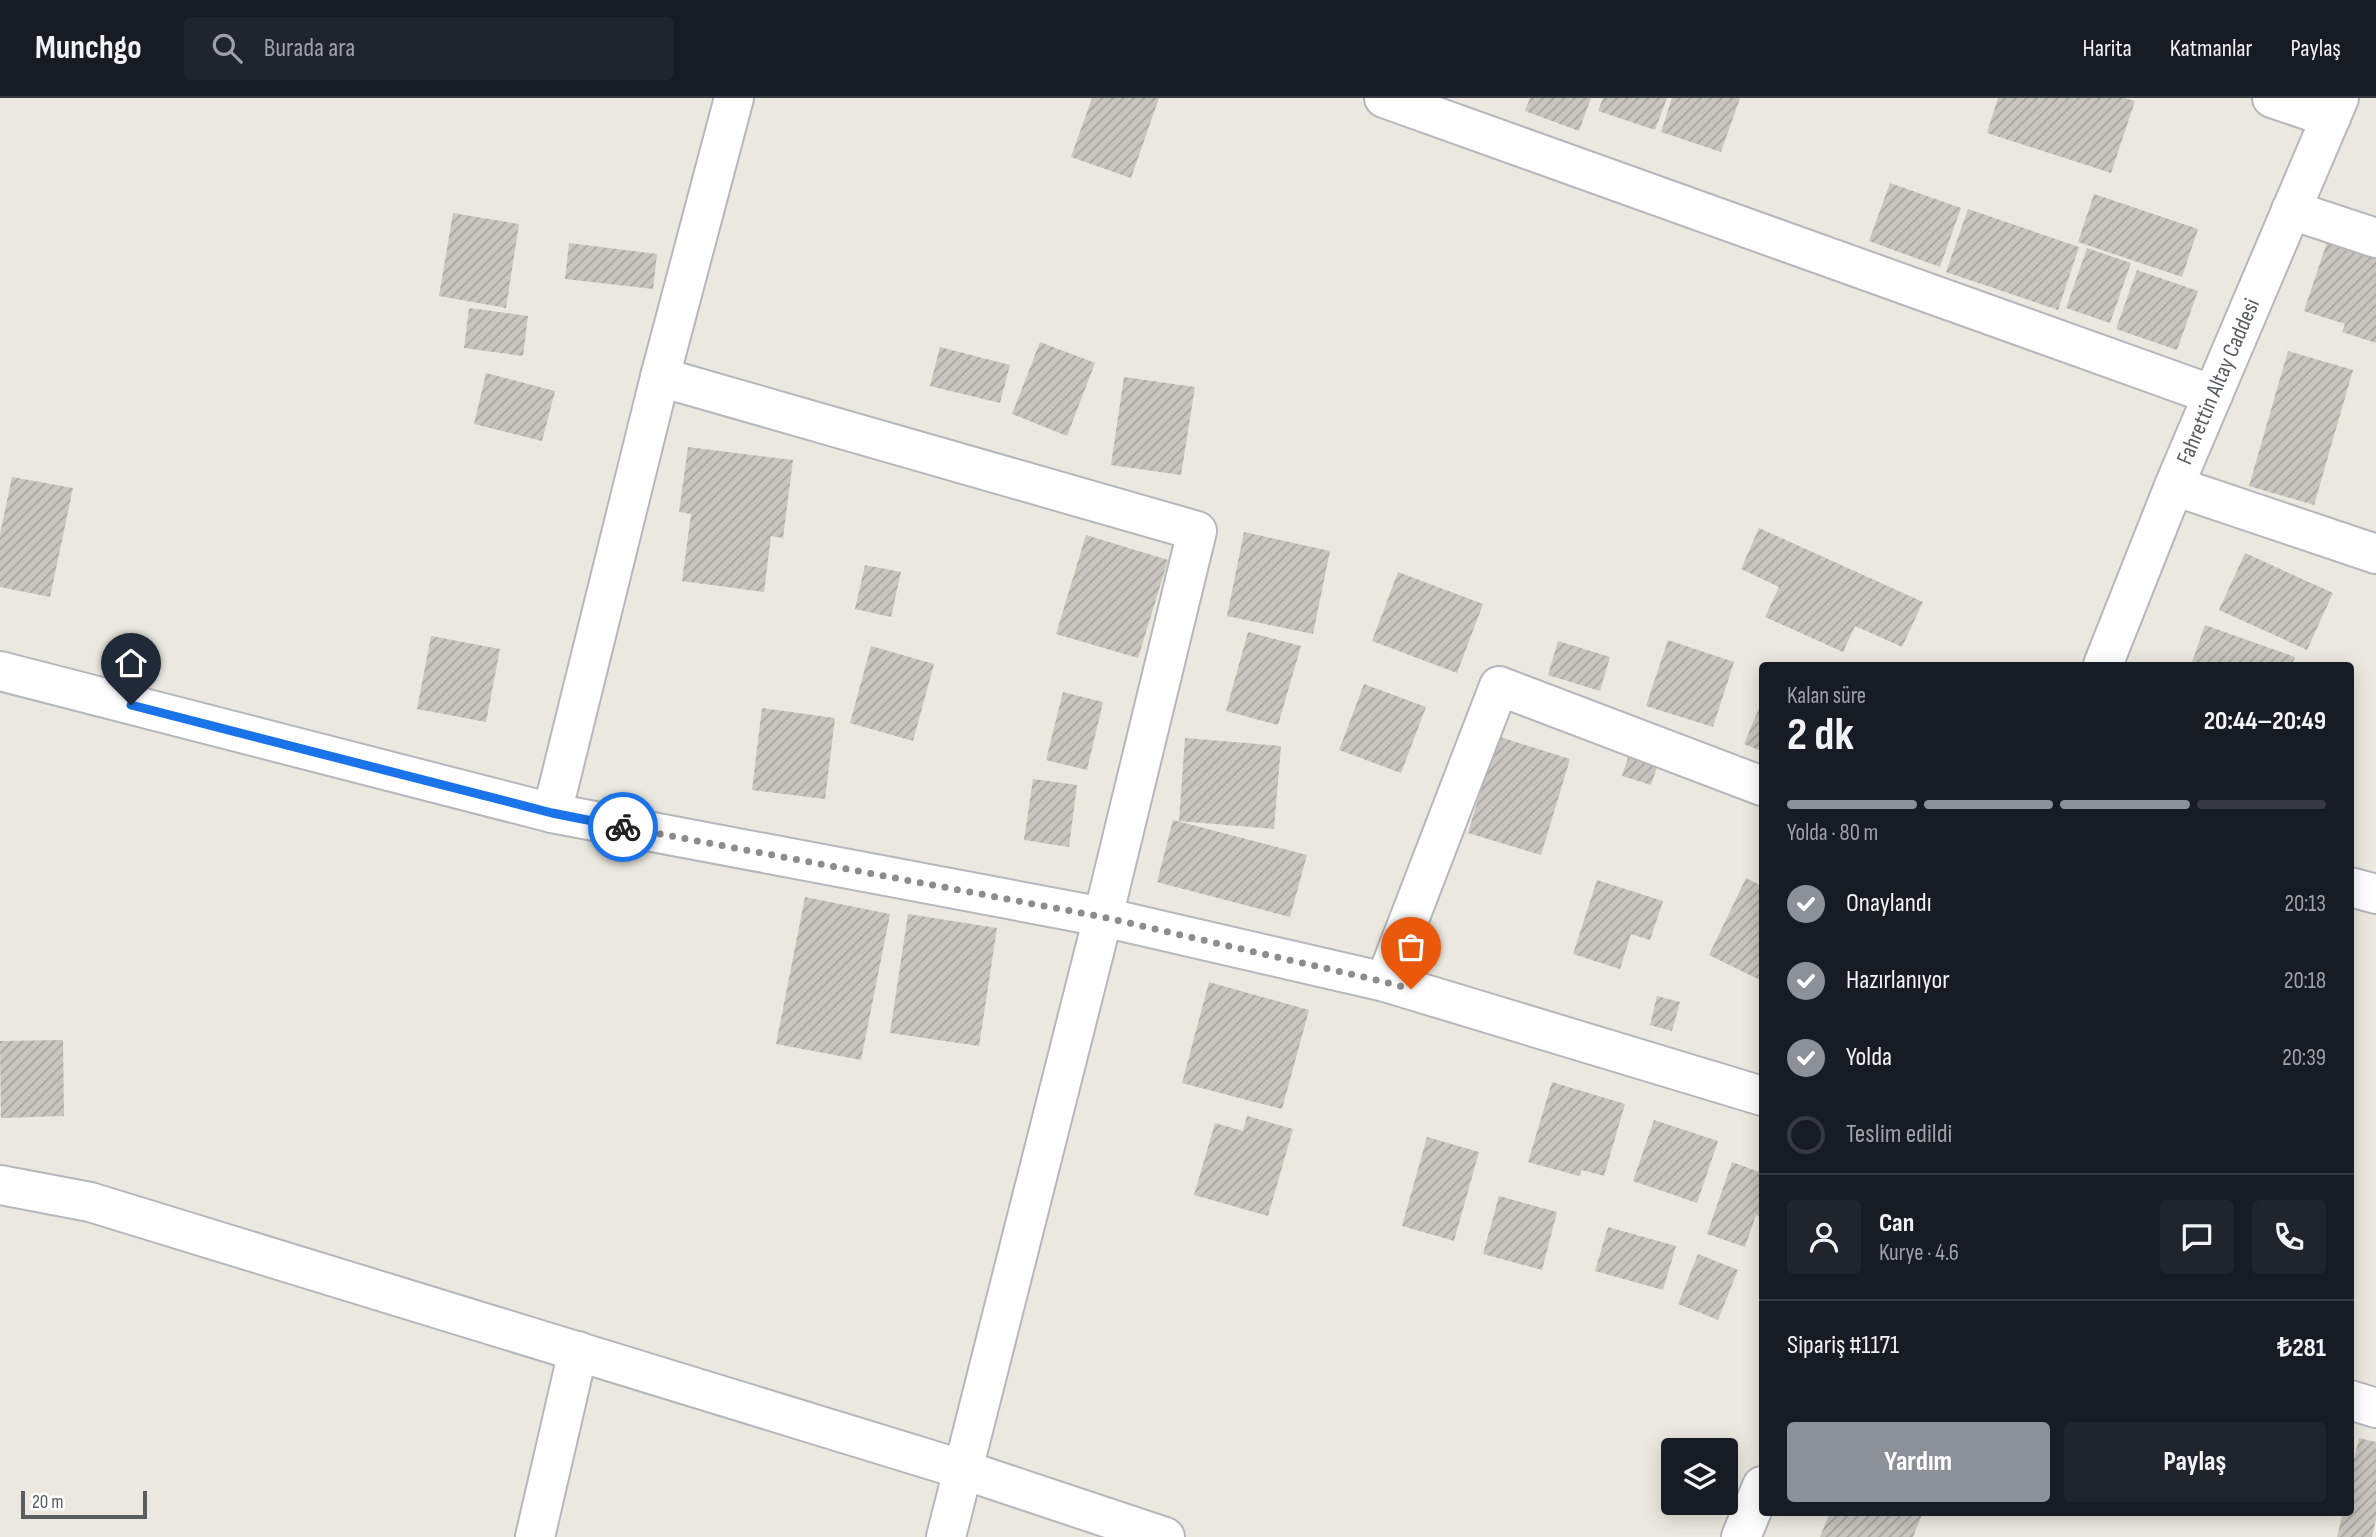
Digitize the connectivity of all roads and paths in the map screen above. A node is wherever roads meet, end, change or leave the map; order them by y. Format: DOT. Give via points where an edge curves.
graph roads {
  1 [pos="734,98"];
  2 [pos="1384,98"];
  3 [pos="2272,98"];
  4 [pos="2335,108"];
  5 [pos="2291,210"];
  6 [pos="2376,238"];
  7 [pos="660,377"];
  8 [pos="2213,395"];
  9 [pos="2175,486"];
  10 [pos="2376,554"];
  11 [pos="2104,662"];
  12 [pos="0,671"];
  13 [pos="1759,785"];
  14 [pos="552,813"];
  15 [pos="2354,888"];
  16 [pos="2376,894"];
  17 [pos="1103,917"];
  18 [pos="1385,982"];
  19 [pos="1759,1095"];
  20 [pos="0,1185"];
  21 [pos="579,1351"];
  22 [pos="2354,1401"];
  23 [pos="2376,1408"];
  24 [pos="964,1470"];
  25 [pos="1759,1493"];
  26 [pos="535,1537"];
  27 [pos="946,1537"];
  28 [pos="1165,1537"];
  29 [pos="1741,1537"];
  1 -- 7 [label="street"];
  2 -- 8 [label="street"];
  3 -- 4 [label="street"];
  4 -- 5 [label="street, Fahrettin Altay Caddesi"];
  5 -- 6 [label="street"];
  5 -- 8 [label="street, Fahrettin Altay Caddesi"];
  7 -- 14 [label="street"];
  7 -- 17 [label="street" via="1197,531"];
  8 -- 9 [label="street, Fahrettin Altay Caddesi"];
  9 -- 10 [label="street"];
  9 -- 11 [label="street, Fahrettin Altay Caddesi"];
  12 -- 14 [label="street"];
  13 -- 18 [label="street" via="1499,686"];
  14 -- 17 [label="street"];
  15 -- 16 [label="street"];
  17 -- 18 [label="street"];
  17 -- 24 [label="street"];
  18 -- 19 [label="street"];
  20 -- 21 [label="street" via="90,1202"];
  21 -- 24 [label="street"];
  21 -- 26 [label="street"];
  22 -- 23 [label="street"];
  24 -- 27 [label="street"];
  24 -- 28 [label="street"];
  25 -- 29 [label="street"];
}
